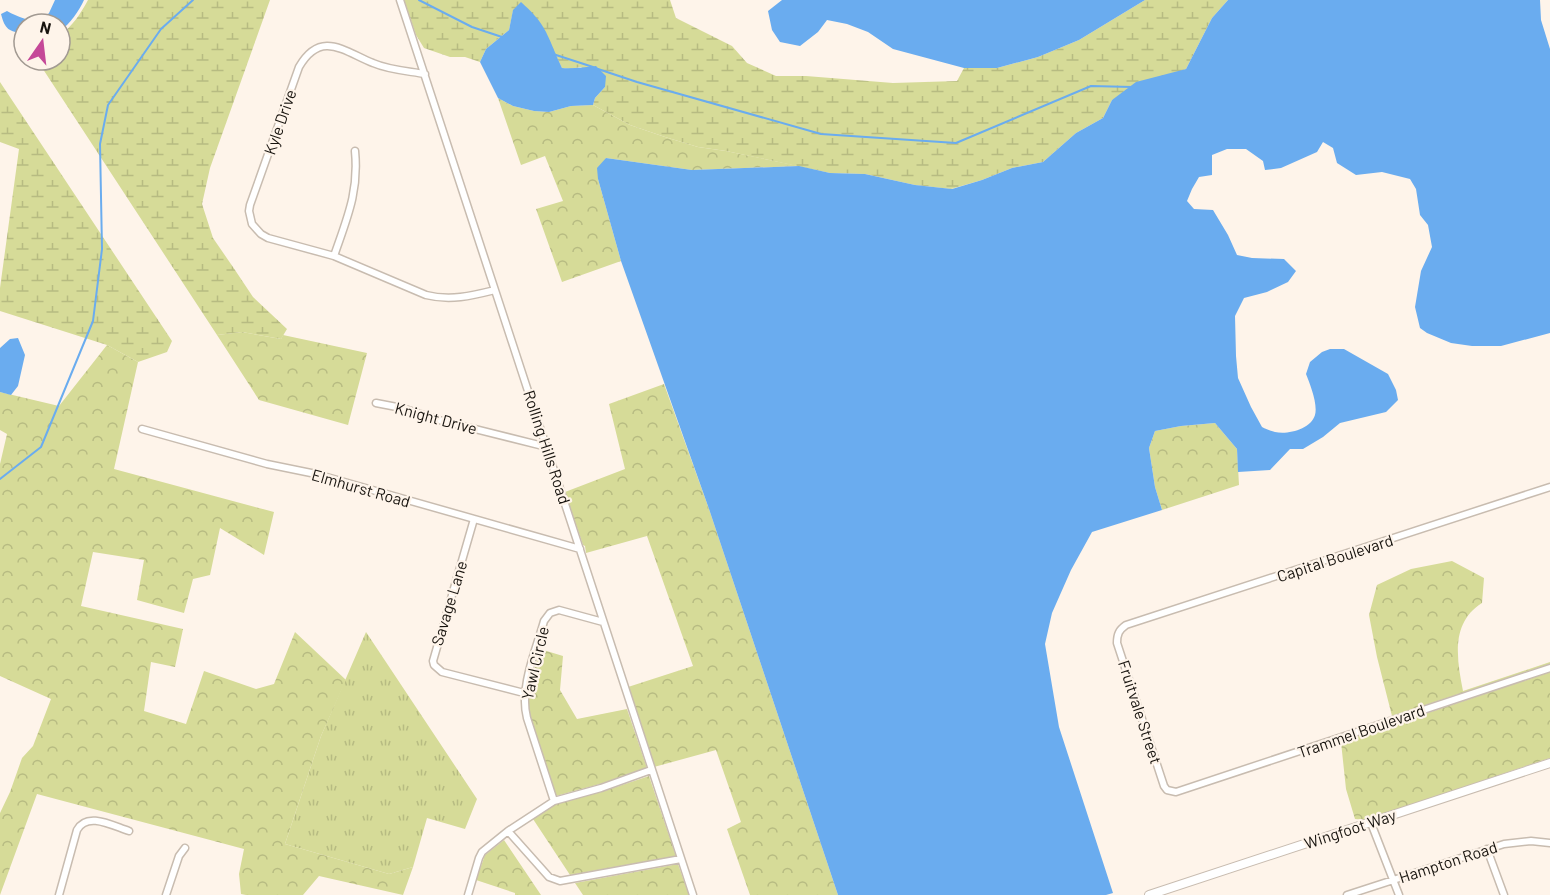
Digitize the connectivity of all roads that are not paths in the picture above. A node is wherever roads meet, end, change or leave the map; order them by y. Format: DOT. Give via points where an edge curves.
graph roads {
  1 [pos="400,0"];
  2 [pos="425,74"];
  3 [pos="355,151"];
  4 [pos="334,256"];
  5 [pos="495,290"];
  6 [pos="376,403"];
  7 [pos="142,429"];
  8 [pos="547,447"];
  9 [pos="1550,487"];
  10 [pos="474,519"];
  11 [pos="580,549"];
  12 [pos="603,622"];
  13 [pos="1120,630"];
  14 [pos="1550,668"];
  15 [pos="524,693"];
  16 [pos="1550,763"];
  17 [pos="651,770"];
  18 [pos="1171,792"];
  19 [pos="554,801"];
  20 [pos="1371,823"];
  21 [pos="129,831"];
  22 [pos="508,831"];
  23 [pos="1550,843"];
  24 [pos="185,848"];
  25 [pos="1487,849"];
  26 [pos="681,859"];
  27 [pos="1393,880"];
  28 [pos="59,895"];
  29 [pos="166,895"];
  30 [pos="468,895"];
  31 [pos="693,895"];
  32 [pos="1149,895"];
  33 [pos="1347,895"];
  34 [pos="1399,895"];
  35 [pos="1504,895"];
  1 -- 2 [label="street, Rolling Hills Road"];
  2 -- 4 [label="street, Kyle Drive" via="372,63 331,46 311,52 299,67 250,205 250,218 268,238"];
  2 -- 5 [label="street, Rolling Hills Road"];
  3 -- 4 [label="street" via="356,187"];
  4 -- 5 [label="street, Kyle Drive" via="437,298"];
  5 -- 8 [label="street, Rolling Hills Road"];
  6 -- 8 [label="street, Knight Drive"];
  7 -- 10 [label="street, Elmhurst Road"];
  8 -- 11 [label="street, Rolling Hills Road"];
  9 -- 13 [label="street, Capital Boulevard"];
  10 -- 11 [label="street, Elmhurst Road"];
  10 -- 15 [label="street, Savage Lane" via="434,665 442,672"];
  11 -- 12 [label="street, Rolling Hills Road"];
  12 -- 15 [label="street, Yawl Circle" via="559,610 550,612"];
  12 -- 17 [label="street, Rolling Hills Road"];
  13 -- 18 [label="street, Fruitvale Street" via="1117,643 1164,786"];
  14 -- 18 [label="street, Trammel Boulevard"];
  15 -- 19 [label="street, Yawl Circle" via="527,718"];
  16 -- 20 [label="street, Wingfoot Way"];
  17 -- 19 [label="street"];
  17 -- 26 [label="street, Rolling Hills Road"];
  19 -- 22 [label="street"];
  20 -- 27 [label="street"];
  20 -- 32 [label="street, Wingfoot Way"];
  21 -- 28 [label="street" via="94,820 82,823"];
  22 -- 26 [label="street" via="549,877 560,881"];
  22 -- 30 [label="street" via="479,858"];
  23 -- 25 [label="street, Hampton Road" via="1517,841"];
  24 -- 29 [label="street" via="178,856"];
  25 -- 27 [label="street, Hampton Road"];
  25 -- 35 [label="street"];
  26 -- 31 [label="street, Rolling Hills Road"];
  27 -- 33 [label="street, Hampton Road"];
  27 -- 34 [label="street"];
}
